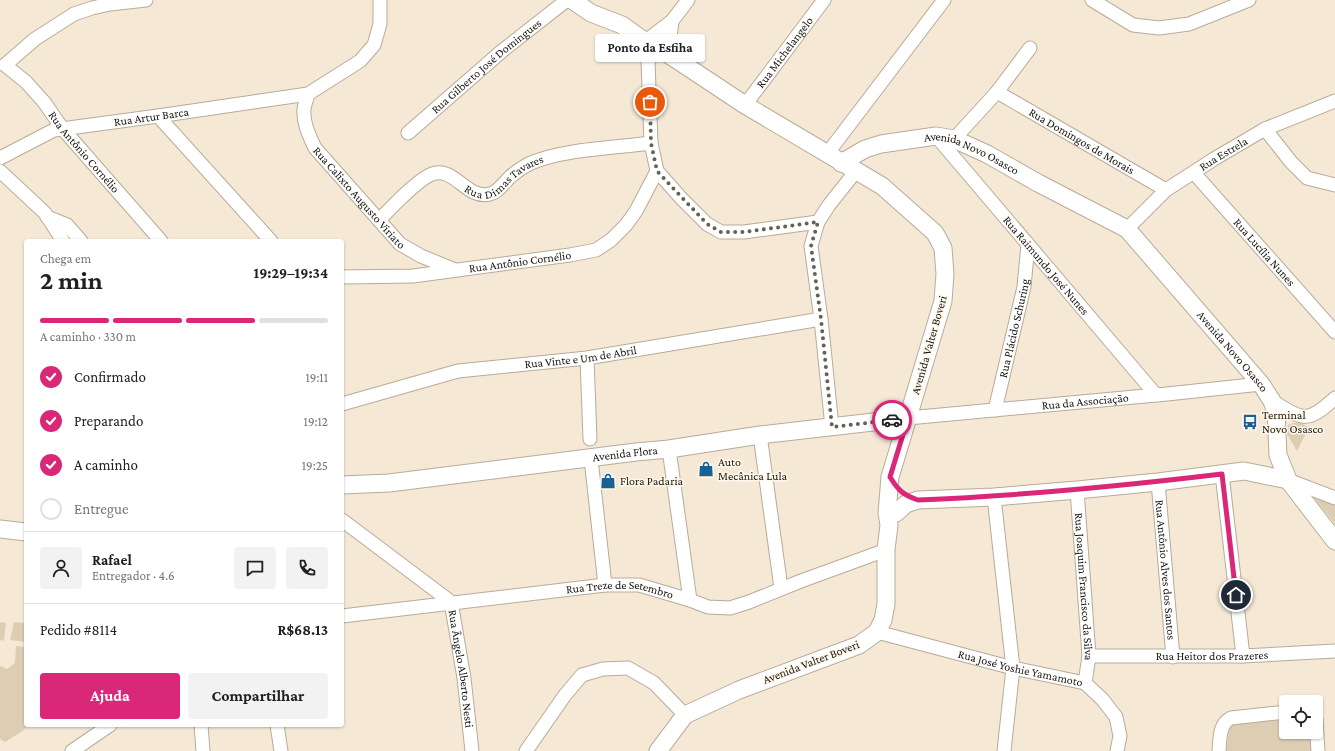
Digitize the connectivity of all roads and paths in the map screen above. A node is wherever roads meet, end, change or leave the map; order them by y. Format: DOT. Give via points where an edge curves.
graph roads {
  1 [pos="146,0"];
  2 [pos="380,0"];
  3 [pos="567,0"];
  4 [pos="572,0"];
  5 [pos="688,0"];
  6 [pos="824,0"];
  7 [pos="944,0"];
  8 [pos="1094,0"];
  9 [pos="1249,0"];
  10 [pos="672,21"];
  11 [pos="657,47"];
  12 [pos="1030,48"];
  13 [pos="2,65"];
  14 [pos="996,92"];
  15 [pos="308,94"];
  16 [pos="1335,101"];
  17 [pos="745,105"];
  18 [pos="158,116"];
  19 [pos="62,128"];
  20 [pos="1265,129"];
  21 [pos="408,133"];
  22 [pos="936,136"];
  23 [pos="954,139"];
  24 [pos="651,143"];
  25 [pos="827,154"];
  26 [pos="0,158"];
  27 [pos="841,163"];
  28 [pos="0,171"];
  29 [pos="657,171"];
  30 [pos="856,171"];
  31 [pos="1194,173"];
  32 [pos="1335,185"];
  33 [pos="1166,190"];
  34 [pos="47,217"];
  35 [pos="379,220"];
  36 [pos="818,222"];
  37 [pos="1127,229"];
  38 [pos="62,239"];
  39 [pos="79,239"];
  40 [pos="159,239"];
  41 [pos="269,239"];
  42 [pos="1028,244"];
  43 [pos="455,270"];
  44 [pos="344,277"];
  45 [pos="821,319"];
  46 [pos="1335,331"];
  47 [pos="587,358"];
  48 [pos="1261,384"];
  49 [pos="1156,395"];
  50 [pos="1335,398"];
  51 [pos="1272,401"];
  52 [pos="344,403"];
  53 [pos="995,410"];
  54 [pos="908,418"];
  55 [pos="832,427"];
  56 [pos="760,435"];
  57 [pos="590,439"];
  58 [pos="669,450"];
  59 [pos="1278,455"];
  60 [pos="591,459"];
  61 [pos="1244,471"];
  62 [pos="1222,474"];
  63 [pos="1288,480"];
  64 [pos="1158,482"];
  65 [pos="894,484"];
  66 [pos="344,485"];
  67 [pos="1077,490"];
  68 [pos="994,497"];
  69 [pos="1335,498"];
  70 [pos="918,500"];
  71 [pos="893,519"];
  72 [pos="344,522"];
  73 [pos="0,529"];
  74 [pos="24,532"];
  75 [pos="1335,541"];
  76 [pos="886,550"];
  77 [pos="605,585"];
  78 [pos="782,588"];
  79 [pos="690,600"];
  80 [pos="450,602"];
  81 [pos="344,616"];
  82 [pos="877,632"];
  83 [pos="1335,651"];
  84 [pos="1089,656"];
  85 [pos="1173,656"];
  86 [pos="1243,656"];
  87 [pos="1013,668"];
  88 [pos="1085,683"];
  89 [pos="1279,713"];
  90 [pos="685,715"];
  91 [pos="107,727"];
  92 [pos="201,727"];
  93 [pos="277,727"];
  94 [pos="1317,739"];
  95 [pos="77,749"];
  96 [pos="203,751"];
  97 [pos="281,751"];
  98 [pos="472,751"];
  99 [pos="526,751"];
  100 [pos="658,751"];
  101 [pos="1004,751"];
  102 [pos="1117,751"];
  103 [pos="1219,751"];
  104 [pos="1318,751"];
  1 -- 13 [label="street" via="110,4 74,14"];
  2 -- 15 [label="street" via="380,24 374,45 360,61"];
  3 -- 21 [label="street, Rua Gilberto José Domingues"];
  4 -- 11 [label="main road" via="591,13 622,25"];
  5 -- 10 [label="street"];
  6 -- 17 [label="street, Rua Michelangelo"];
  7 -- 25 [label="street"];
  8 -- 9 [label="street" via="1133,25 1159,28 1189,24"];
  10 -- 11 [label="street"];
  10 -- 11 [label="street"];
  11 -- 17 [label="main road"];
  11 -- 24 [label="street" via="648,61"];
  12 -- 14 [label="street"];
  13 -- 19 [label="street, Rua Antônio Cornélio" via="26,82"];
  14 -- 23 [label="street"];
  14 -- 33 [label="street, Rua Domingos de Morais"];
  15 -- 18 [label="street, Rua Artur Barca"];
  15 -- 35 [label="street, Rua Calixto Augusto Viriato" via="304,110 305,121 315,148"];
  16 -- 20 [label="street, Rua Estrela"];
  17 -- 25 [label="main road"];
  18 -- 19 [label="street, Rua Artur Barca"];
  18 -- 41 [label="street"];
  19 -- 26 [label="street, Rua Artur Barca"];
  19 -- 40 [label="street, Rua Antônio Cornélio"];
  20 -- 31 [label="street, Rua Estrela"];
  20 -- 32 [label="street" via="1307,178"];
  22 -- 23 [label="main road, Avenida Novo Osasco"];
  22 -- 27 [label="main road, Avenida Novo Osasco" via="881,144 865,149"];
  22 -- 42 [label="street, Rua Raimundo José Nunes"];
  23 -- 37 [label="main road, Avenida Novo Osasco"];
  24 -- 29 [label="street"];
  24 -- 35 [label="street, Rua Dimas Tavares" via="568,153 539,160 511,176 491,194 474,193 450,175 432,174 416,185"];
  25 -- 27 [label="main road"];
  27 -- 30 [label="main road, Avenida Valter Boveri"];
  28 -- 34 [label="street"];
  29 -- 36 [label="street" via="707,224 721,232 744,232"];
  29 -- 43 [label="street, Rua Antônio Cornélio" via="636,212 626,225 596,250"];
  30 -- 36 [label="street"];
  30 -- 54 [label="main road, Avenida Valter Boveri" via="882,186 935,233 943,248 943,301"];
  31 -- 33 [label="street, Rua Estrela"];
  31 -- 46 [label="street, Rua Lucília Nunes"];
  33 -- 37 [label="street, Rua Estrela"];
  34 -- 38 [label="street"];
  34 -- 39 [label="street" via="67,225"];
  35 -- 43 [label="street, Rua Calixto Augusto Viriato" via="400,244"];
  36 -- 45 [label="street" via="811,246"];
  37 -- 48 [label="main road, Avenida Novo Osasco"];
  42 -- 49 [label="street, Rua Raimundo José Nunes"];
  42 -- 53 [label="street, Rua Plácido Schuring" via="1024,286"];
  43 -- 44 [label="street, Rua Antônio Cornélio" via="413,276"];
  45 -- 47 [label="street, Rua Vinte e Um de Abril"];
  45 -- 55 [label="street"];
  47 -- 52 [label="street, Rua Vinte e Um de Abril" via="458,371"];
  47 -- 57 [label="street"];
  48 -- 49 [label="street, Rua da Associação"];
  48 -- 51 [label="main road, Avenida Novo Osasco"];
  49 -- 53 [label="street, Rua da Associação"];
  50 -- 51 [label="street" via="1320,412 1302,417"];
  51 -- 59 [label="main road, Avenida Novo Osasco" via="1276,412"];
  53 -- 54 [label="street, Rua da Associação"];
  54 -- 55 [label="main road, Avenida Flora"];
  54 -- 65 [label="main road, Avenida Valter Boveri" via="897,455"];
  55 -- 56 [label="main road, Avenida Flora"];
  56 -- 58 [label="main road, Avenida Flora"];
  56 -- 78 [label="street"];
  58 -- 60 [label="main road, Avenida Flora"];
  58 -- 79 [label="street"];
  59 -- 61 [label="main road"];
  59 -- 63 [label="main road, Avenida Novo Osasco"];
  60 -- 66 [label="main road, Avenida Flora" via="389,483"];
  60 -- 77 [label="street"];
  61 -- 62 [label="main road"];
  61 -- 63 [label="main road"];
  62 -- 64 [label="main road"];
  62 -- 86 [label="street"];
  63 -- 69 [label="street"];
  63 -- 75 [label="main road, Avenida Novo Osasco"];
  64 -- 67 [label="main road"];
  64 -- 85 [label="street, Rua Antônio Alves dos Santos"];
  65 -- 70 [label="main road" via="910,498"];
  65 -- 71 [label="main road, Avenida Valter Boveri"];
  67 -- 68 [label="main road"];
  67 -- 84 [label="street, Rua Joaquim Francisco da Silva"];
  68 -- 70 [label="main road"];
  68 -- 87 [label="street"];
  70 -- 71 [label="main road" via="906,504"];
  71 -- 76 [label="main road, Avenida Valter Boveri"];
  72 -- 80 [label="street, Rua Ângelo Alberto Nesti"];
  73 -- 74 [label="main road"];
  76 -- 78 [label="street, Rua Treze de Setembro"];
  76 -- 82 [label="main road, Avenida Valter Boveri" via="886,604"];
  77 -- 79 [label="street, Rua Treze de Setembro" via="639,585"];
  77 -- 80 [label="street, Rua Treze de Setembro"];
  78 -- 79 [label="street, Rua Treze de Setembro" via="730,608 708,607"];
  80 -- 81 [label="street, Rua Treze de Setembro"];
  80 -- 98 [label="street, Rua Ângelo Alberto Nesti" via="464,678"];
  82 -- 87 [label="street, Rua José Yoshie Yamamoto"];
  82 -- 90 [label="main road, Avenida Valter Boveri" via="860,645 739,690"];
  83 -- 86 [label="street, Rua Heitor dos Prazeres"];
  84 -- 85 [label="street, Rua Heitor dos Prazeres"];
  84 -- 88 [label="street, Rua Joaquim Francisco da Silva"];
  85 -- 86 [label="street, Rua Heitor dos Prazeres"];
  87 -- 88 [label="street, Rua José Yoshie Yamamoto"];
  87 -- 101 [label="street"];
  88 -- 102 [label="street, Rua José Yoshie Yamamoto" via="1104,700 1116,716 1120,736"];
  89 -- 103 [label="street" via="1231,718 1226,721 1222,727"];
  90 -- 99 [label="street" via="654,683 628,668 603,669 582,675"];
  90 -- 100 [label="main road, Avenida Valter Boveri"];
  91 -- 95 [label="street"];
  92 -- 96 [label="street"];
  93 -- 97 [label="street"];
  94 -- 104 [label="street"];
}
